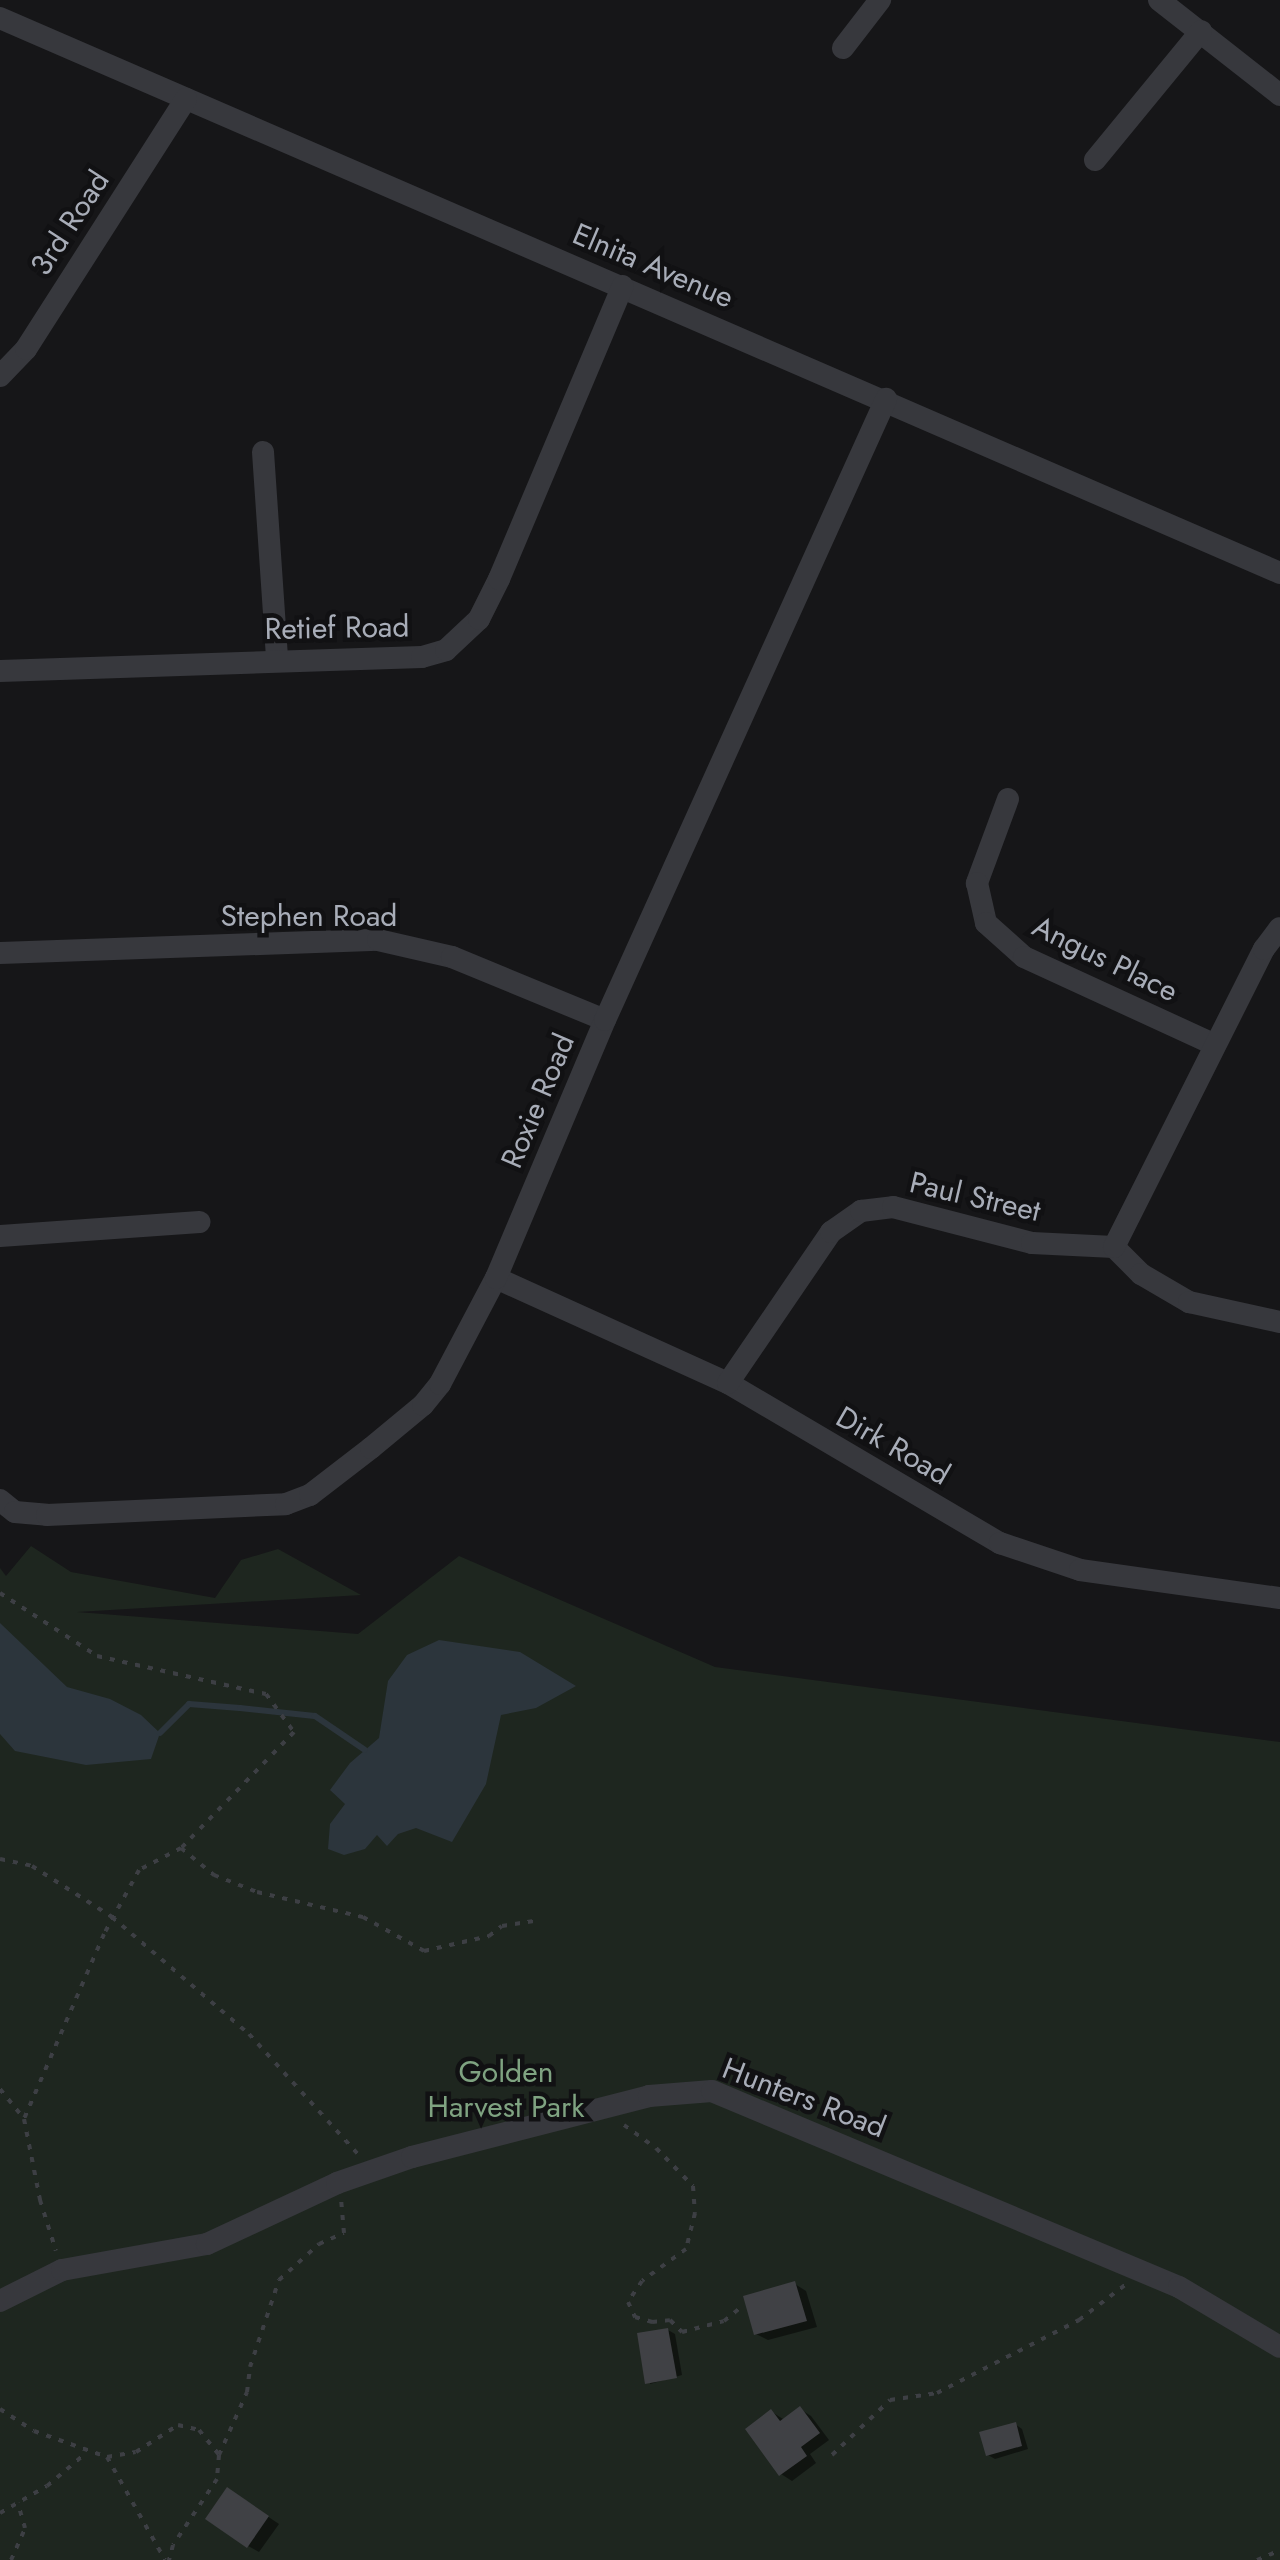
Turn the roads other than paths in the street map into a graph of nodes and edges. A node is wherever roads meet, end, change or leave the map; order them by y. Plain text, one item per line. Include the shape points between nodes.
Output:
1 (880, 0) edge
2 (1159, 0) edge
3 (0, 18) edge
4 (1200, 31) junction
5 (842, 48) dead end
6 (1280, 95) edge
7 (186, 98) junction
8 (1094, 160) dead end
9 (623, 286) junction
10 (0, 376) edge
11 (886, 398) junction
12 (263, 452) dead end
13 (1280, 573) edge
14 (277, 660) junction
15 (0, 671) edge
16 (1008, 799) dead end
17 (1280, 928) edge
18 (0, 953) edge
19 (605, 1020) junction
20 (1215, 1045) junction
21 (200, 1222) dead end
22 (0, 1236) edge
23 (1114, 1248) junction
24 (496, 1278) junction
25 (1280, 1322) edge
26 (728, 1384) junction
27 (2, 1502) edge
28 (1280, 1598) edge
29 (0, 2301) edge
30 (1280, 2347) edge

1 - 5 street
2 - 4 street
3 - 7 street, Elnita Avenue
4 - 6 street
4 - 8 street
7 - 9 street, Elnita Avenue
7 - 10 street, 3rd Road via 26,349
9 - 11 street, Elnita Avenue
9 - 14 street, Retief Road via 499,579 464,636 422,657
11 - 13 street, Elnita Avenue
11 - 19 street, Roxie Road
12 - 14 street
14 - 15 street, Retief Road
16 - 20 street, Angus Place via 978,884 986,923 1024,957
17 - 20 street
18 - 19 street, Stephen Road via 378,940 452,957
19 - 24 street, Roxie Road
20 - 23 street
21 - 22 street
23 - 25 street via 1141,1274 1189,1302
23 - 26 street, Paul Street via 1032,1243 893,1207 861,1211 831,1232
24 - 26 street, Dirk Road
24 - 27 street, Roxie Road via 423,1405 310,1494 286,1504 47,1515 14,1512
26 - 28 street, Dirk Road via 1000,1543 1036,1557 1080,1570
29 - 30 street, Hunters Road via 62,2270 206,2244 337,2184 441,2148 682,2090 712,2091 1179,2287

